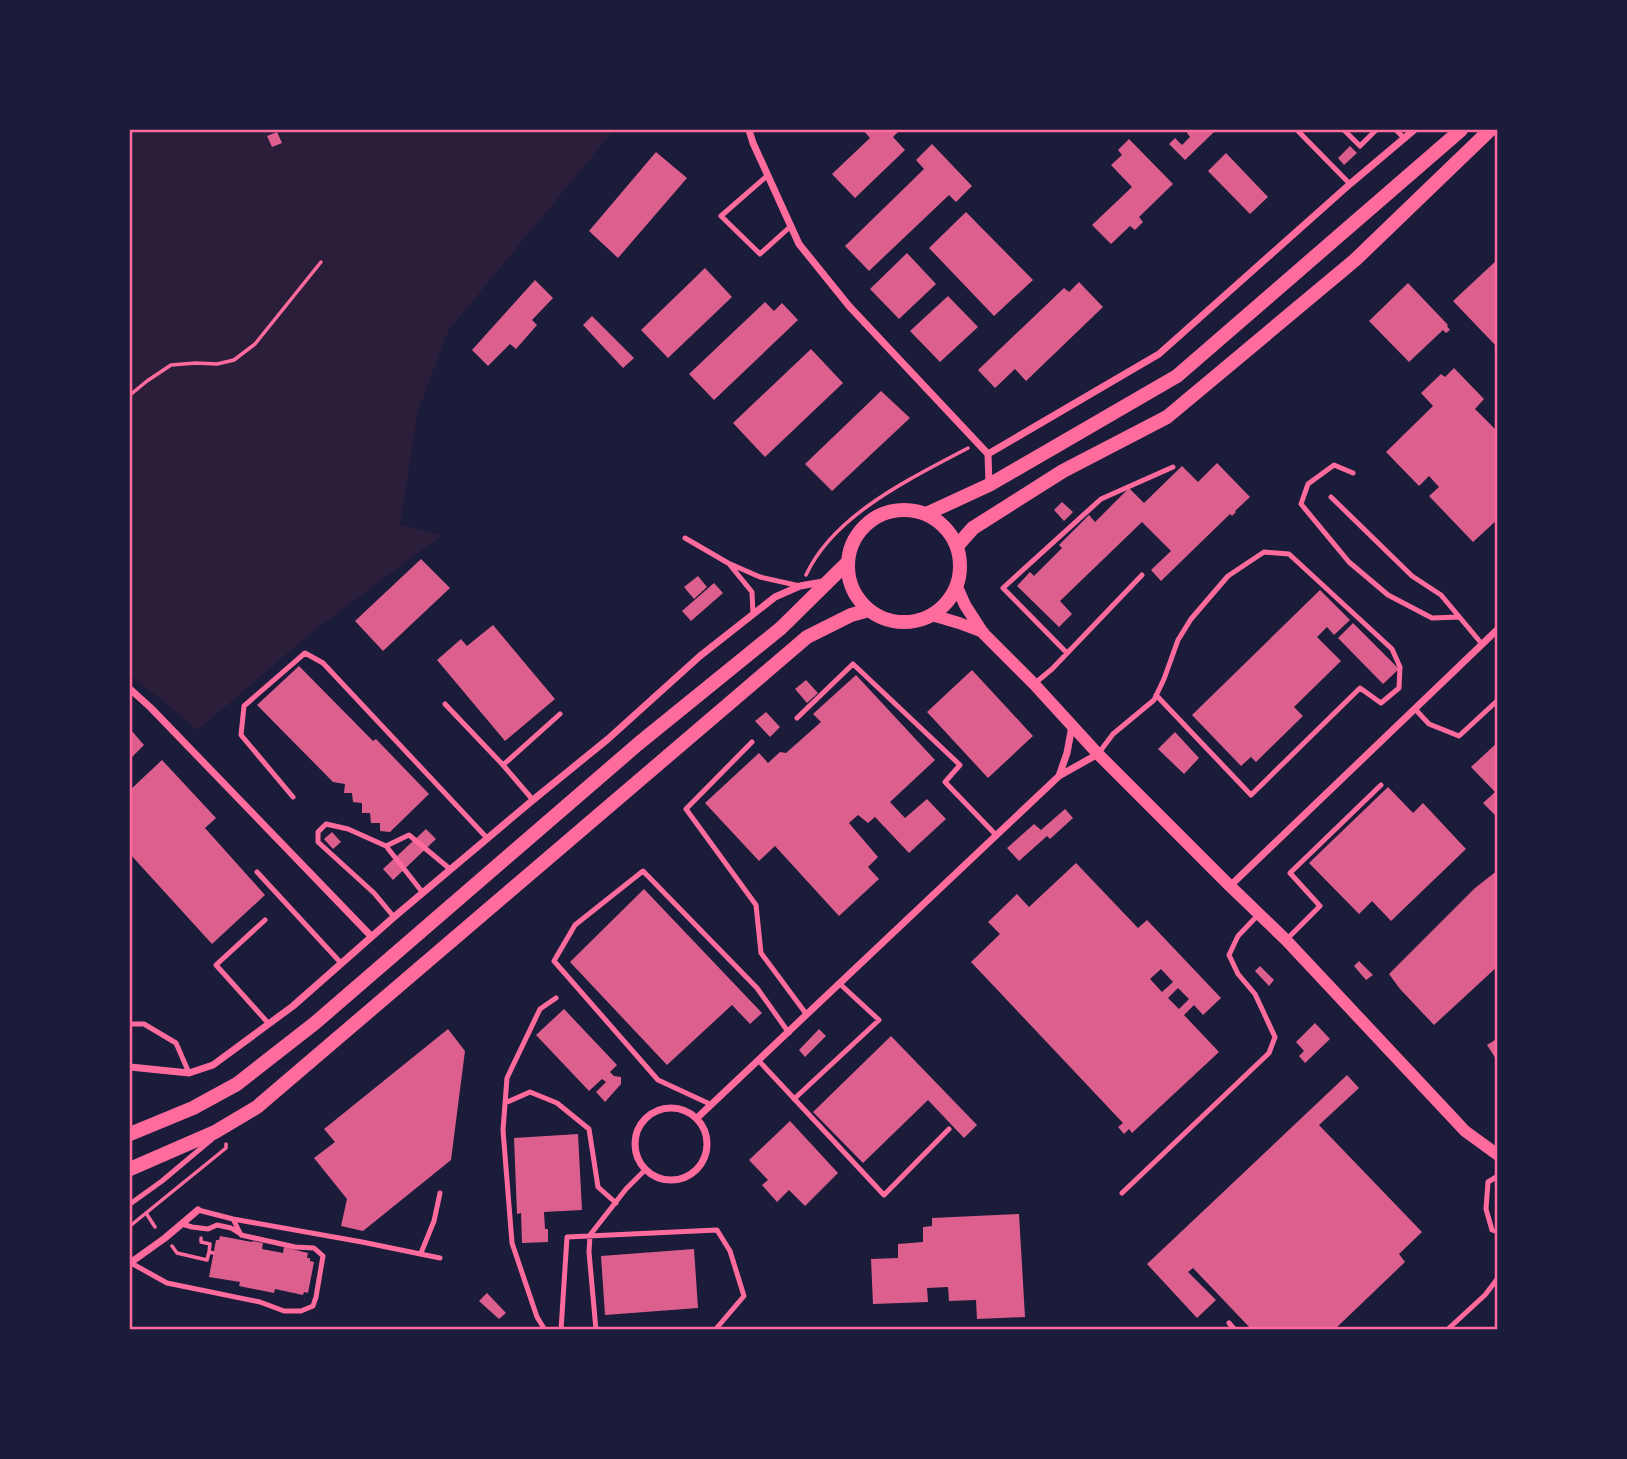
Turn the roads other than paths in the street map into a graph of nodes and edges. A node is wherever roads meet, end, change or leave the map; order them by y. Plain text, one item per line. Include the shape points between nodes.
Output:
1 (749, 130) edge
2 (1297, 130) edge
3 (1344, 130) edge
4 (1376, 130) edge
5 (1396, 130) edge
6 (1414, 130) edge
7 (1461, 130) edge
8 (1490, 130) edge
9 (1404, 138) junction
10 (768, 175) junction
11 (1350, 184) junction
12 (790, 226) junction
13 (988, 454) junction
14 (1172, 467) dead end
15 (1353, 473) dead end
16 (989, 485) junction
17 (1331, 497) dead end
18 (926, 514) junction
19 (685, 538) dead end
20 (957, 546) junction
21 (728, 563) junction
22 (847, 563) junction
23 (1142, 575) dead end
24 (827, 581) junction
25 (800, 586) junction
26 (957, 587) junction
27 (869, 611) junction
28 (753, 614) junction
29 (932, 615) junction
30 (1459, 617) junction
31 (1497, 629) edge
32 (983, 633) junction
33 (1482, 644) junction
34 (1067, 653) junction
35 (1034, 684) junction
36 (130, 689) edge
37 (1156, 695) junction
38 (1497, 701) edge
39 (445, 704) dead end
40 (1415, 709) junction
41 (560, 714) dead end
42 (797, 718) dead end
43 (1072, 726) junction
44 (752, 742) dead end
45 (1098, 754) junction
46 (503, 765) junction
47 (1059, 776) junction
48 (1381, 785) dead end
49 (293, 797) dead end
50 (533, 800) junction
51 (996, 835) junction
52 (487, 838) junction
53 (386, 846) junction
54 (450, 869) junction
55 (257, 872) dead end
56 (1230, 886) junction
57 (423, 892) junction
58 (1259, 914) junction
59 (394, 917) junction
60 (265, 920) dead end
61 (372, 936) junction
62 (1286, 940) junction
63 (341, 963) junction
64 (840, 984) junction
65 (556, 998) dead end
66 (807, 1015) junction
67 (130, 1024) edge
68 (269, 1024) junction
69 (789, 1033) junction
70 (759, 1061) junction
71 (130, 1067) edge
72 (189, 1073) junction
73 (794, 1099) junction
74 (505, 1103) junction
75 (712, 1105) junction
76 (697, 1118) junction
77 (231, 1122) junction
78 (949, 1129) dead end
79 (130, 1134) edge
80 (1482, 1143) junction
81 (1497, 1149) edge
82 (1497, 1155) edge
83 (130, 1169) edge
84 (645, 1170) junction
85 (1497, 1176) edge
86 (440, 1193) dead end
87 (1122, 1193) dead end
88 (616, 1203) junction
89 (130, 1204) edge
90 (198, 1210) joint
91 (233, 1219) junction
92 (182, 1224) junction
93 (1497, 1233) edge
94 (242, 1235) junction
95 (590, 1236) junction
96 (421, 1253) junction
97 (440, 1258) dead end
98 (130, 1263) edge
99 (1497, 1278) edge
100 (1228, 1323) dead end
101 (545, 1329) edge
102 (561, 1329) edge
103 (596, 1329) edge
104 (715, 1329) edge
105 (1235, 1329) edge
106 (1447, 1329) edge

1 - 10 street
2 - 11 lane
3 - 4 lane via 1360,146
5 - 9 lane
6 - 9 street
7 - 16 main road via 1177,376
8 - 20 main road via 1356,260 1167,417 1063,471 973,528
9 - 11 street
10 - 12 street
10 - 12 lane via 721,216 760,254
11 - 13 street via 1159,354
12 - 13 street via 849,306
13 - 16 street
14 - 34 lane via 1101,499 1003,588
15 - 30 lane via 1334,465 1308,484 1301,504 1349,562 1388,595 1432,618
16 - 18 main road
17 - 30 lane via 1412,576 1441,595
18 - 20 main road via 950,532
18 - 22 main road via 909,509 874,518 855,537
19 - 21 lane
20 - 26 main road
21 - 25 lane via 760,577
21 - 28 lane via 752,592
22 - 24 main road
22 - 27 main road via 856,597
23 - 34 lane
24 - 25 street
24 - 79 main road via 781,628 638,744 306,1031 237,1084
25 - 28 street
26 - 29 main road
26 - 32 street
27 - 29 main road via 899,622
27 - 77 main road via 807,637 257,1107
28 - 50 street
29 - 32 street
30 - 33 lane
31 - 33 street
32 - 35 street
33 - 40 street
34 - 35 lane
35 - 43 street
36 - 61 street
37 - 37 lane via 1191,619 1228,576 1264,552 1289,554 1392,649 1400,667 1399,688 1381,703 1360,688 1251,795
37 - 45 lane
38 - 40 lane via 1459,736 1429,724
39 - 46 lane
40 - 56 street
41 - 46 lane
42 - 51 lane via 853,664 960,765 945,782
43 - 45 street
43 - 47 street
44 - 66 lane via 686,809 755,905 761,953
45 - 47 street
45 - 56 street
46 - 50 lane
47 - 51 street
48 - 62 lane via 1290,873 1320,906
49 - 52 lane via 241,735 244,706 305,653 323,663
50 - 52 street
51 - 64 street
52 - 54 street
53 - 54 lane via 410,835
53 - 57 lane
53 - 59 lane via 326,824 318,832 318,842
54 - 57 street
55 - 63 lane
56 - 58 street
57 - 59 street
58 - 62 street
58 - 87 lane via 1238,936 1229,955 1255,994 1275,1037 1269,1053
59 - 61 street
60 - 68 lane via 216,965
61 - 63 street
62 - 80 street via 1465,1131
63 - 68 street
64 - 66 street
64 - 73 lane via 879,1020
65 - 74 lane via 540,1009 507,1078
66 - 69 street
67 - 72 lane via 144,1024 176,1043
68 - 72 street via 213,1065
69 - 70 street
69 - 75 lane via 757,988 643,871 575,925 554,961 658,1080
70 - 73 lane
70 - 75 street
71 - 72 street
73 - 78 lane via 884,1195
74 - 88 lane via 530,1092 557,1103 589,1129 598,1187
74 - 101 lane via 512,1243
75 - 76 street
76 - 84 street via 671,1108 646,1119 635,1144
76 - 84 street via 708,1141 701,1165 692,1174 668,1181
77 - 83 main road
77 - 89 lane
80 - 81 street
80 - 82 street
84 - 88 lane
85 - 93 lane via 1488,1182 1486,1209
86 - 96 lane
88 - 95 lane
90 - 91 lane
90 - 92 street
91 - 94 lane
91 - 96 lane
92 - 94 lane via 208,1229 217,1225
92 - 98 street
94 - 98 lane via 314,1248 323,1256 313,1306 284,1311 167,1283
95 - 102 lane via 567,1237
95 - 103 lane
95 - 104 lane via 717,1230 730,1251 744,1296
96 - 97 lane
99 - 106 lane
100 - 105 lane

